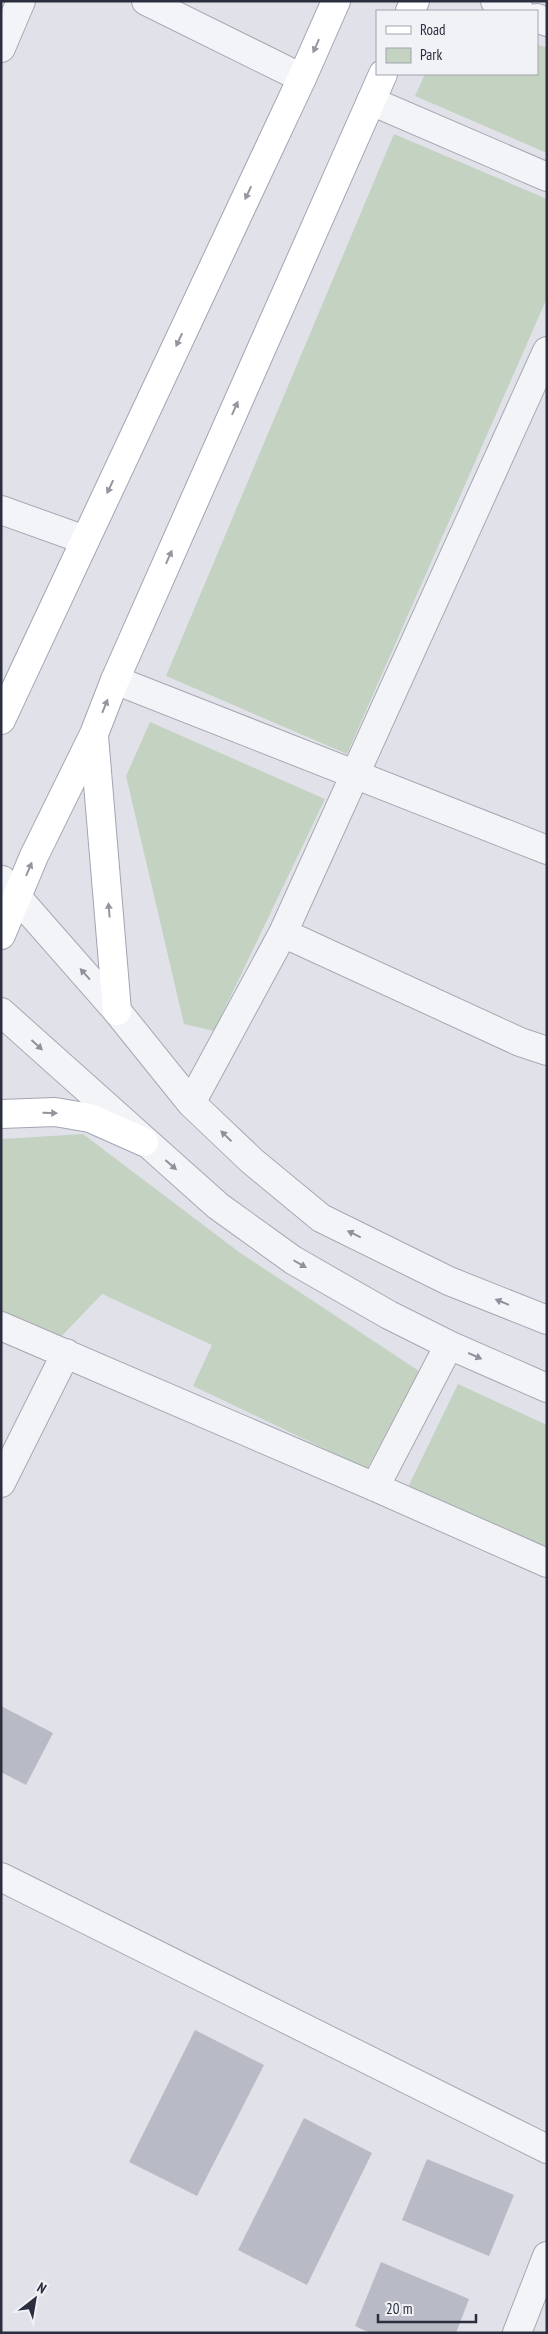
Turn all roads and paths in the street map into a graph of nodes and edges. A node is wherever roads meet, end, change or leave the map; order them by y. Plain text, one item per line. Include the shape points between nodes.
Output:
1 (21, 1) edge
2 (146, 1) edge
3 (336, 1) edge
4 (496, 1) edge
5 (518, 10) edge
6 (1, 48) edge
7 (383, 75) edge
8 (302, 78) junction
9 (371, 101) junction
10 (547, 176) edge
11 (547, 351) edge
12 (1, 510) edge
13 (85, 540) junction
14 (116, 680) junction
15 (1, 720) edge
16 (94, 734) junction
17 (356, 774) junction
18 (547, 850) edge
19 (6, 901) edge
20 (283, 933) junction
21 (117, 1011) junction
22 (1, 1012) edge
23 (547, 1051) edge
24 (191, 1102) junction
25 (1, 1114) edge
26 (144, 1142) junction
27 (547, 1320) edge
28 (1, 1326) edge
29 (449, 1345) junction
30 (66, 1353) junction
31 (547, 1388) edge
32 (1, 1483) edge
33 (375, 1486) junction
34 (547, 1563) edge
35 (1, 1877) edge
36 (547, 2149) edge
37 (547, 2256) edge
38 (517, 2333) edge

1 - 6 street
2 - 8 street
3 -> 8 main road
4 - 5 street
7 - 9 main road
8 -> 13 main road
9 - 10 street
14 -> 9 main road
11 - 17 street
12 - 13 street
13 - 15 main road
16 -> 14 main road
14 - 17 street
19 -> 16 main road via 34,856
21 -> 16 main road
17 - 18 street
17 - 20 street
21 -> 19 street
20 - 23 street via 520,1042
20 - 24 street
21 - 24 street
22 -> 26 street
27 -> 24 street via 449,1281 321,1218 252,1161
25 -> 26 main road via 55,1112 90,1118
26 -> 29 street via 218,1206 293,1260
28 - 30 street
29 -> 31 street
29 - 33 street
30 - 32 street
30 - 33 street
33 - 34 street
35 - 36 street
37 - 38 street

